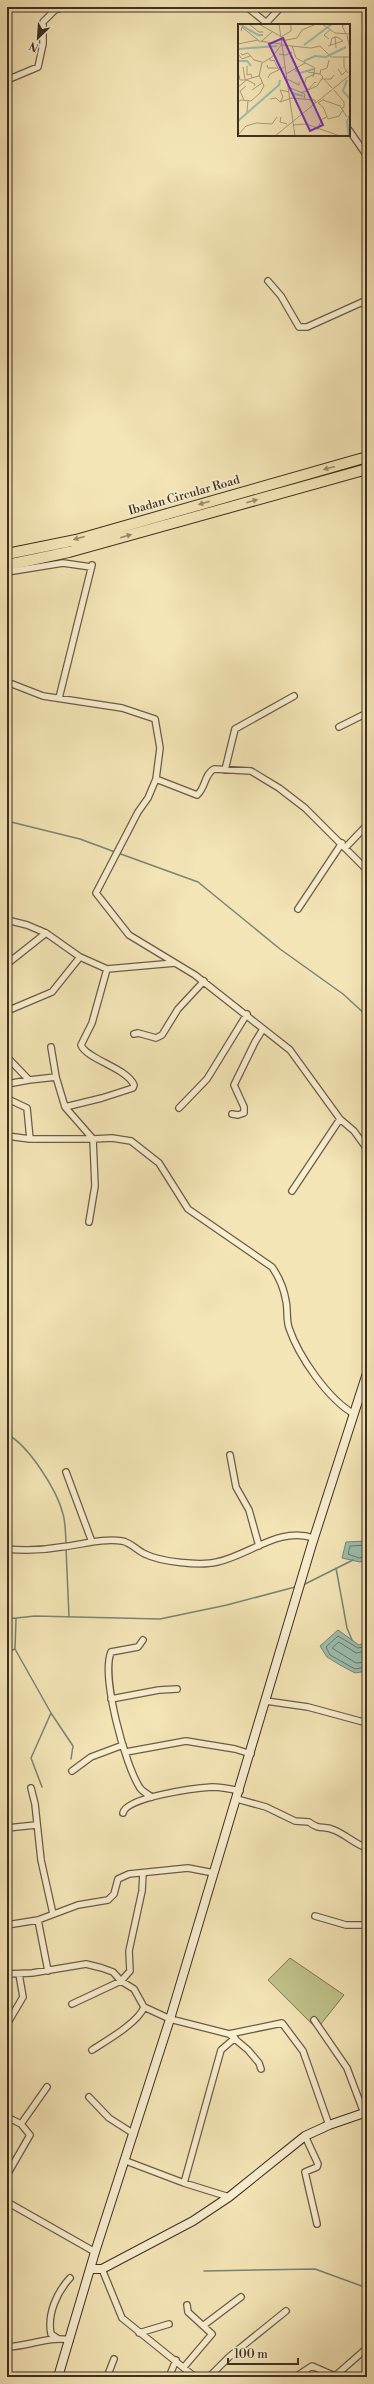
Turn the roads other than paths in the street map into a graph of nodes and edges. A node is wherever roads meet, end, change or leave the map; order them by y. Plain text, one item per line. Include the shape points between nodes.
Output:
1 (65, 7) edge
2 (247, 7) edge
3 (281, 7) edge
4 (268, 23) edge
5 (7, 80) edge
6 (350, 131) edge
7 (367, 156) edge
8 (268, 281) dead end
9 (367, 300) edge
10 (367, 457) edge
11 (367, 469) edge
12 (7, 554) edge
13 (7, 566) edge
14 (7, 572) edge
15 (7, 682) edge
16 (294, 696) dead end
17 (59, 698) junction
18 (367, 713) edge
19 (339, 727) dead end
20 (225, 770) junction
21 (156, 779) junction
22 (367, 825) edge
23 (344, 845) junction
24 (367, 870) edge
25 (298, 909) dead end
26 (7, 920) edge
27 (46, 933) junction
28 (80, 957) junction
29 (175, 962) junction
30 (7, 964) edge
31 (107, 969) junction
32 (204, 981) junction
33 (7, 1011) edge
34 (247, 1014) junction
35 (264, 1029) junction
36 (134, 1034) dead end
37 (51, 1047) dead end
38 (7, 1057) edge
39 (56, 1078) junction
40 (29, 1080) junction
41 (7, 1084) edge
42 (10, 1100) dead end
43 (65, 1107) junction
44 (179, 1108) dead end
45 (232, 1114) dead end
46 (340, 1119) junction
47 (7, 1136) edge
48 (30, 1139) junction
49 (93, 1139) junction
50 (367, 1149) edge
51 (292, 1191) dead end
52 (89, 1222) dead end
53 (367, 1373) edge
54 (354, 1414) junction
55 (230, 1455) dead end
56 (66, 1472) dead end
57 (314, 1538) junction
58 (92, 1542) junction
59 (259, 1546) junction
60 (7, 1549) edge
61 (143, 1640) dead end
62 (177, 1689) dead end
63 (111, 1699) junction
64 (266, 1701) junction
65 (367, 1723) edge
66 (123, 1745) junction
67 (126, 1752) junction
68 (251, 1754) junction
69 (72, 1771) dead end
70 (31, 1788) dead end
71 (238, 1795) junction
72 (152, 1797) junction
73 (123, 1814) dead end
74 (36, 1825) junction
75 (7, 1828) edge
76 (367, 1848) edge
77 (143, 1873) junction
78 (214, 1873) junction
79 (53, 1914) junction
80 (315, 1916) dead end
81 (38, 1920) junction
82 (7, 1924) edge
83 (367, 1925) edge
84 (48, 1971) junction
85 (7, 1974) edge
86 (19, 1974) junction
87 (121, 1981) junction
88 (72, 2004) dead end
89 (144, 2007) junction
90 (170, 2019) junction
91 (314, 2020) dead end
92 (7, 2024) edge
93 (229, 2034) junction
94 (235, 2038) junction
95 (92, 2050) dead end
96 (262, 2069) dead end
97 (47, 2087) dead end
98 (89, 2097) dead end
99 (365, 2112) edge
100 (7, 2117) edge
101 (22, 2124) junction
102 (329, 2125) junction
103 (134, 2134) junction
104 (305, 2136) junction
105 (126, 2161) junction
106 (7, 2175) edge
107 (184, 2183) junction
108 (229, 2197) junction
109 (7, 2202) edge
110 (317, 2224) dead end
111 (95, 2252) junction
112 (90, 2269) junction
113 (102, 2269) junction
114 (70, 2278) dead end
115 (241, 2297) dead end
116 (187, 2305) dead end
117 (286, 2311) dead end
118 (169, 2324) dead end
119 (204, 2325) junction
120 (139, 2333) junction
121 (57, 2338) junction
122 (70, 2340) junction
123 (7, 2347) edge
124 (367, 2348) edge
125 (114, 2359) dead end
126 (176, 2360) junction
127 (184, 2367) junction
128 (58, 2377) edge
129 (107, 2377) edge
130 (169, 2377) edge
131 (196, 2377) edge
132 (209, 2377) edge
133 (295, 2377) edge

1 - 5 street via 55,10 43,22 43,44 38,67
2 - 4 street
3 - 4 street
6 - 7 street
8 - 9 street via 281,296 299,327 307,327
10 -> 12 highway, Ibadan Circular Road via 76,540
13 -> 11 highway, Ibadan Circular Road via 69,552
14 - 17 street via 63,563 91,566
15 - 17 street via 42,696
16 - 20 street via 235,728
17 - 21 street via 122,708 155,719 160,748
18 - 19 street
20 - 21 street via 210,771 201,792 197,795
20 - 23 street via 252,771 305,808
21 - 29 street via 96,893 129,935
22 - 23 street
23 - 24 street
23 - 25 street
26 - 27 street
27 - 28 street
27 - 30 street
28 - 31 street
28 - 33 street via 52,992
29 - 31 street
29 - 32 street
31 - 43 street via 92,1023 81,1045 83,1050 104,1061 134,1085 132,1088 102,1098
32 - 34 street
32 - 36 street via 182,1004 162,1035 156,1038
34 - 35 street
34 - 44 street via 207,1079
35 - 45 street via 234,1085 244,1112
35 - 46 street via 290,1050
37 - 39 street
38 - 40 street
39 - 40 street
39 - 43 street
40 - 41 street
42 - 48 street via 26,1108
43 - 49 street
46 - 50 street via 354,1131
46 - 51 street
47 - 48 street
48 - 49 street
49 - 52 street via 94,1186
49 - 54 street via 131,1141 158,1163 188,1208 272,1267 280,1280 286,1300 289,1328 300,1354 336,1400
53 - 54 main road
54 - 57 main road
55 - 59 street via 236,1487 249,1510
56 - 58 street
57 - 59 street via 303,1534 284,1536
57 - 64 main road
58 - 59 street via 122,1541 156,1558 204,1563 217,1562
58 - 60 street via 54,1548
61 - 63 street via 138,1647 111,1652
62 - 63 street
63 - 66 street
64 - 65 street via 308,1707
64 - 68 main road
66 - 67 street
66 - 69 street via 97,1753
67 - 68 street via 186,1741
67 - 72 street via 140,1787
68 - 71 main road
70 - 74 street
71 - 72 street via 211,1787
71 - 76 street via 295,1821 309,1822 312,1826 324,1830 332,1829
71 - 78 main road
72 - 73 street via 131,1803 124,1809
74 - 75 street
74 - 79 street
77 - 78 street via 188,1868
77 - 79 street via 122,1876 116,1884 112,1898 108,1900 78,1905
77 - 87 street via 142,1891 129,1951 131,1967
78 - 90 main road
79 - 81 street
80 - 83 street via 346,1925
81 - 82 street
81 - 84 street
84 - 86 street
84 - 87 street via 86,1964 113,1972
85 - 86 street
86 - 92 street via 23,1997
87 - 88 street
87 - 89 street via 134,1989
89 - 90 street
89 - 95 street via 125,2027
90 - 93 street
90 - 103 main road
91 - 99 street via 347,2068
93 - 94 street
93 - 102 street via 282,2023 303,2051
94 - 96 street via 260,2063
94 - 107 street via 221,2050
97 - 101 street
98 - 103 street via 113,2122
99 - 102 main road
100 - 101 street
101 - 106 street via 30,2135
102 - 104 main road
103 - 105 main road
104 - 108 main road
104 - 110 street via 318,2164 305,2172
105 - 107 street
105 - 111 main road
107 - 108 street
108 - 113 main road via 193,2221
109 - 111 street
111 - 112 main road
112 - 113 main road
112 - 122 main road
113 - 120 street via 122,2318
114 - 121 street via 59,2289 54,2306 50,2329 51,2334
115 - 119 street
116 - 119 street via 188,2312
117 - 132 street via 229,2357
118 - 120 street
119 - 127 street via 212,2334 211,2337
120 - 126 street
121 - 122 street
121 - 123 street
122 - 128 main road
124 - 133 street via 335,2376 312,2366
125 - 129 street
126 - 127 street
126 - 130 street
127 - 131 street

